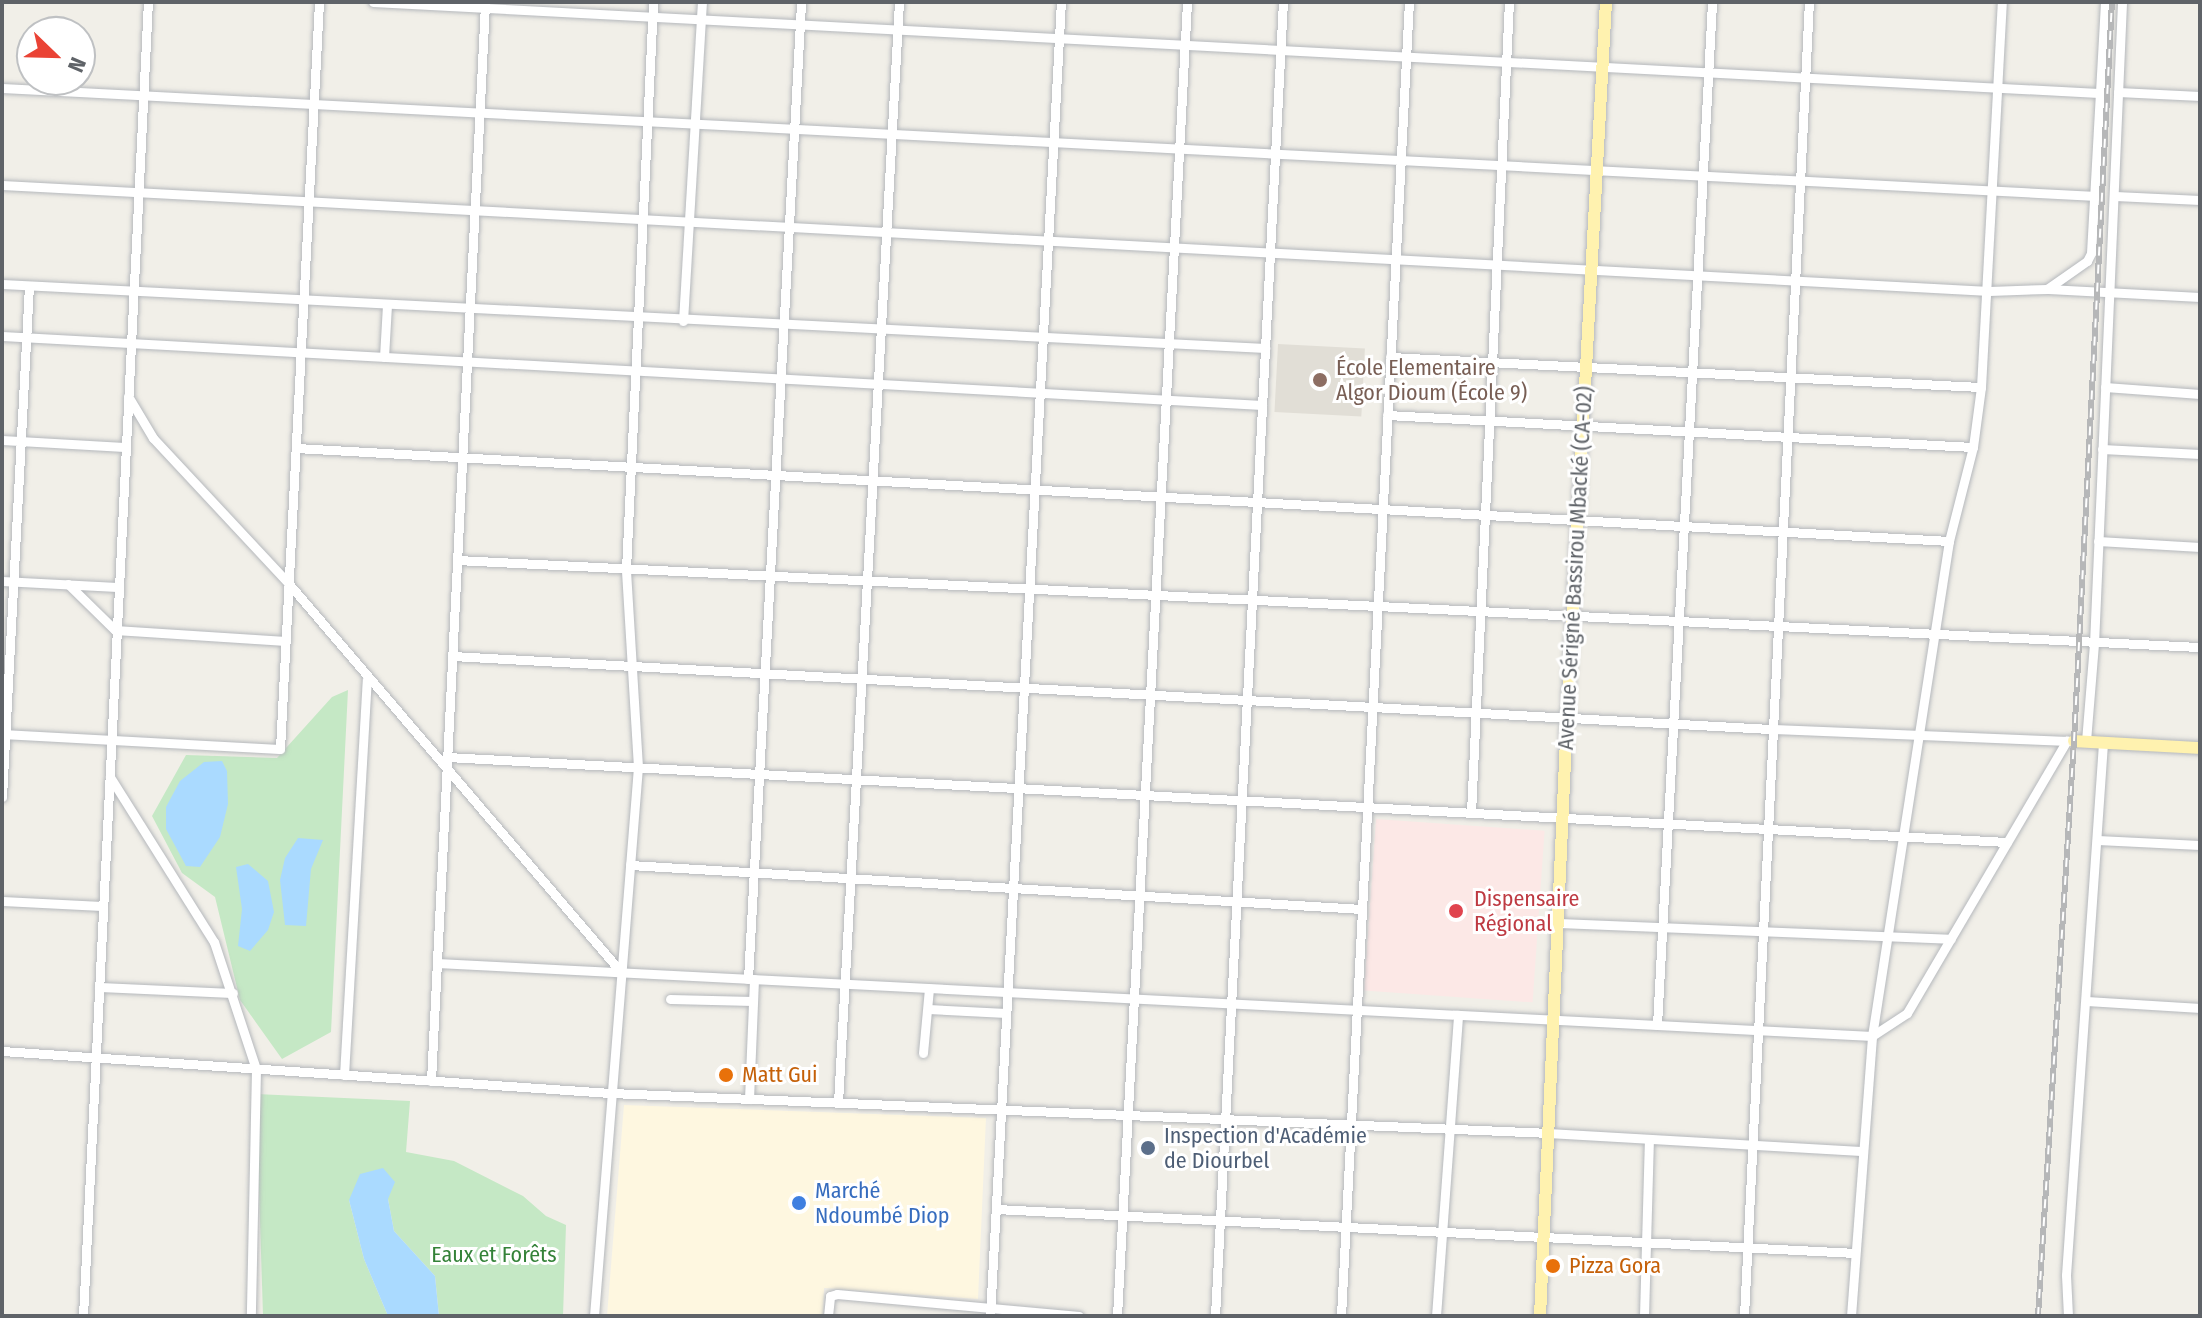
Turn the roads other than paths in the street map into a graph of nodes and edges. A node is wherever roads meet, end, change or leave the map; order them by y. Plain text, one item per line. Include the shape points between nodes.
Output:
1 (148, 2) edge
2 (319, 2) edge
3 (373, 2) edge
4 (653, 2) edge
5 (702, 2) edge
6 (801, 2) edge
7 (899, 2) edge
8 (1061, 2) edge
9 (1187, 2) edge
10 (1283, 2) edge
11 (1409, 2) edge
12 (1509, 2) edge
13 (1606, 2) edge
14 (1712, 2) edge
15 (1809, 2) edge
16 (2002, 2) edge
17 (2105, 2) edge
18 (2122, 2) edge
19 (485, 5) edge
20 (652, 17) junction
21 (701, 20) junction
22 (800, 25) junction
23 (897, 31) junction
24 (1059, 39) junction
25 (1184, 46) junction
26 (1280, 51) junction
27 (1406, 58) junction
28 (1506, 63) junction
29 (1602, 68) junction
30 (1708, 74) junction
31 (1805, 79) junction
32 (2, 88) edge
33 (1998, 89) junction
34 (2118, 92) junction
35 (2099, 93) junction
36 (143, 96) junction
37 (2200, 96) edge
38 (314, 105) junction
39 (479, 114) junction
40 (647, 123) junction
41 (695, 125) junction
42 (794, 130) junction
43 (891, 136) junction
44 (1053, 144) junction
45 (1179, 151) junction
46 (1275, 156) junction
47 (1400, 163) junction
48 (1501, 168) junction
49 (1597, 173) junction
50 (1702, 178) junction
51 (1800, 182) junction
52 (2, 185) edge
53 (1993, 191) junction
54 (138, 192) junction
55 (2096, 196) junction
56 (2115, 196) junction
57 (2200, 200) edge
58 (309, 201) junction
59 (475, 210) junction
60 (643, 219) junction
61 (689, 222) junction
62 (789, 227) junction
63 (886, 232) junction
64 (1048, 241) junction
65 (1173, 247) junction
66 (1270, 252) junction
67 (1396, 259) junction
68 (1496, 265) junction
69 (1591, 270) junction
70 (1697, 275) junction
71 (1795, 281) junction
72 (2, 284) edge
73 (29, 286) junction
74 (2047, 289) junction
75 (132, 291) junction
76 (1989, 291) junction
77 (2110, 292) junction
78 (2200, 297) edge
79 (303, 300) junction
80 (387, 305) junction
81 (470, 309) junction
82 (638, 318) junction
83 (683, 321) junction
84 (783, 326) junction
85 (880, 331) junction
86 (2, 336) edge
87 (1043, 336) junction
88 (27, 338) junction
89 (1169, 343) junction
90 (129, 344) junction
91 (1265, 348) junction
92 (301, 353) junction
93 (384, 357) junction
94 (1390, 357) junction
95 (467, 362) junction
96 (1492, 362) junction
97 (1586, 367) junction
98 (636, 371) junction
99 (1692, 372) junction
100 (1791, 377) junction
101 (780, 379) junction
102 (878, 384) junction
103 (1981, 387) junction
104 (2105, 387) junction
105 (126, 393) junction
106 (1040, 393) junction
107 (2200, 394) edge
108 (1165, 399) junction
109 (1262, 405) junction
110 (1387, 415) junction
111 (1489, 421) junction
112 (1583, 426) junction
113 (1689, 431) junction
114 (1787, 437) junction
115 (2, 440) edge
116 (20, 441) junction
117 (124, 447) junction
118 (1973, 447) junction
119 (296, 448) junction
120 (2102, 449) junction
121 (2200, 454) edge
122 (462, 457) junction
123 (631, 467) junction
124 (775, 475) junction
125 (872, 480) junction
126 (1034, 490) junction
127 (1160, 496) junction
128 (1257, 502) junction
129 (1382, 509) junction
130 (1485, 515) junction
131 (1578, 520) junction
132 (1683, 526) junction
133 (1782, 532) junction
134 (1949, 541) junction
135 (2098, 541) junction
136 (2200, 547) edge
137 (457, 560) junction
138 (626, 569) junction
139 (770, 576) junction
140 (7, 581) edge
141 (867, 581) junction
142 (68, 584) junction
143 (289, 584) junction
144 (117, 587) junction
145 (1029, 590) junction
146 (1155, 596) junction
147 (1252, 601) junction
148 (1377, 608) junction
149 (1480, 613) junction
150 (1572, 618) junction
151 (1678, 623) junction
152 (1777, 628) junction
153 (115, 630) junction
154 (1934, 636) junction
155 (286, 641) junction
156 (2094, 644) junction
157 (2200, 647) edge
158 (452, 656) junction
159 (629, 667) junction
160 (764, 673) junction
161 (861, 678) junction
162 (367, 680) junction
163 (1024, 687) junction
164 (1150, 694) junction
165 (1247, 700) junction
166 (1372, 706) junction
167 (1475, 712) junction
168 (1567, 717) junction
169 (1673, 723) junction
170 (1772, 729) junction
171 (4, 734) edge
172 (1919, 735) junction
173 (110, 740) junction
174 (2076, 741) junction
175 (2103, 743) junction
176 (2200, 748) edge
177 (447, 757) junction
178 (638, 767) junction
179 (447, 771) junction
180 (759, 774) junction
181 (110, 777) junction
182 (856, 779) junction
183 (1018, 788) junction
184 (1145, 795) junction
185 (2, 797) edge
186 (1242, 800) junction
187 (1367, 807) junction
188 (1471, 813) junction
189 (1562, 818) junction
190 (1667, 823) junction
191 (1767, 829) junction
192 (1903, 836) junction
193 (2097, 840) junction
194 (2007, 842) junction
195 (2200, 845) edge
196 (630, 865) junction
197 (753, 875) junction
198 (850, 881) junction
199 (1013, 888) junction
200 (1139, 895) junction
201 (2, 901) edge
202 (1236, 903) junction
203 (102, 906) junction
204 (1362, 909) junction
205 (1557, 923) junction
206 (1662, 927) junction
207 (1762, 931) junction
208 (1888, 936) junction
209 (1951, 939) junction
210 (437, 963) junction
211 (621, 972) junction
212 (751, 979) junction
213 (845, 984) junction
214 (99, 987) junction
215 (929, 988) junction
216 (1007, 992) junction
217 (233, 993) junction
218 (670, 999) dead end
219 (1134, 999) junction
220 (753, 1001) junction
221 (2087, 1001) junction
222 (1231, 1004) junction
223 (2200, 1008) edge
224 (928, 1009) junction
225 (1357, 1010) junction
226 (1006, 1013) junction
227 (1458, 1015) junction
228 (1553, 1020) junction
229 (1657, 1025) junction
230 (1758, 1031) junction
231 (1872, 1036) junction
232 (2, 1051) edge
233 (923, 1053) dead end
234 (95, 1058) junction
235 (256, 1069) junction
236 (344, 1075) junction
237 (431, 1081) junction
238 (611, 1093) junction
239 (749, 1099) junction
240 (838, 1103) junction
241 (1001, 1110) junction
242 (1127, 1115) junction
243 (1225, 1120) junction
244 (1351, 1125) junction
245 (1449, 1129) junction
246 (1548, 1133) junction
247 (1649, 1140) junction
248 (1752, 1146) junction
249 (1860, 1151) junction
250 (996, 1209) junction
251 (1122, 1215) junction
252 (1220, 1220) junction
253 (1345, 1227) junction
254 (1442, 1232) junction
255 (1543, 1237) junction
256 (1646, 1242) junction
257 (1747, 1248) junction
258 (1855, 1253) junction
259 (990, 1311) edge
260 (83, 1316) edge
261 (251, 1316) edge
262 (594, 1316) edge
263 (828, 1316) edge
264 (1079, 1316) edge
265 (1117, 1316) edge
266 (1215, 1316) edge
267 (1341, 1316) edge
268 (1436, 1316) edge
269 (1540, 1316) edge
270 (1644, 1316) edge
271 (1744, 1316) edge
272 (1851, 1316) edge
273 (2068, 1316) edge

1 - 36 street
2 - 38 street
3 - 19 street
4 - 20 street
5 - 21 street
6 - 22 street
7 - 23 street
8 - 24 street
9 - 25 street
10 - 26 street
11 - 27 street
12 - 28 street
13 - 29 main road, Avenue Sérigné Bassirou Mbacké (CA-02)
14 - 30 street
15 - 31 street
16 - 33 street
17 - 35 street
18 - 34 street
19 - 20 street
19 - 39 street
20 - 21 street
20 - 40 street
21 - 22 street
21 - 41 street
22 - 23 street
22 - 42 street
23 - 24 street
23 - 43 street
24 - 25 street
24 - 44 street
25 - 26 street
25 - 45 street
26 - 27 street
26 - 46 street
27 - 28 street
27 - 47 street
28 - 29 street
28 - 48 street
29 - 30 street
29 - 49 main road, Avenue Sérigné Bassirou Mbacké (CA-02)
30 - 31 street
30 - 50 street
31 - 33 street
31 - 51 street
32 - 36 street
33 - 35 street
33 - 53 street
34 - 37 street
34 - 56 street
35 - 55 street
36 - 38 street
36 - 54 street
38 - 39 street
38 - 58 street
39 - 40 street
39 - 59 street
40 - 41 street
40 - 60 street
41 - 42 street
41 - 61 street
42 - 43 street
42 - 62 street
43 - 44 street
43 - 63 street
44 - 45 street
44 - 64 street
45 - 46 street
45 - 65 street
46 - 47 street
46 - 66 street
47 - 48 street
47 - 67 street
48 - 49 street
48 - 68 street
49 - 50 street
49 - 69 main road, Avenue Sérigné Bassirou Mbacké (CA-02)
50 - 51 street
50 - 70 street
51 - 53 street
51 - 71 street
52 - 54 street
53 - 55 street
53 - 76 street
54 - 58 street
54 - 75 street
55 - 74 street via 2087,261
56 - 57 street
56 - 77 street
58 - 59 street
58 - 79 street
59 - 60 street
59 - 81 street
60 - 61 street
60 - 82 street
61 - 62 street
61 - 83 street
62 - 63 street
62 - 84 street
63 - 64 street
63 - 85 street
64 - 65 street
64 - 87 street
65 - 66 street
65 - 89 street
66 - 67 street
66 - 91 street
67 - 68 street
67 - 94 street
68 - 69 street
68 - 96 street
69 - 70 street
69 - 97 main road, Avenue Sérigné Bassirou Mbacké (CA-02)
70 - 71 street
70 - 99 street
71 - 76 street
71 - 100 street
72 - 73 street
73 - 75 street
73 - 88 street
74 - 76 street
74 - 77 street
75 - 79 street
75 - 90 street
76 - 103 street
77 - 78 street
77 - 104 street
79 - 80 street
79 - 92 street
80 - 81 street
80 - 93 street
81 - 82 street
81 - 95 street
82 - 83 street
82 - 98 street
83 - 84 street
84 - 85 street
84 - 101 street
85 - 87 street
85 - 102 street
86 - 88 street
87 - 89 street
87 - 106 street
88 - 90 street
88 - 116 street
89 - 91 street
89 - 108 street
90 - 92 street
90 - 105 street
91 - 109 street
92 - 93 street
92 - 119 street
93 - 95 street
94 - 96 street
94 - 110 street
95 - 98 street
95 - 122 street
96 - 97 street
96 - 111 street
97 - 99 street
97 - 112 main road, Avenue Sérigné Bassirou Mbacké (CA-02)
98 - 101 street
98 - 123 street
99 - 100 street
99 - 113 street
100 - 103 street
100 - 114 street
101 - 102 street
101 - 124 street
102 - 106 street
102 - 125 street
103 - 118 street
104 - 107 street
104 - 120 street
105 - 117 street
105 - 143 street via 153,438
106 - 108 street
106 - 126 street
108 - 109 street
108 - 127 street
109 - 128 street
110 - 111 street
110 - 129 street
111 - 112 street
111 - 130 street
112 - 113 street
112 - 131 main road, Avenue Sérigné Bassirou Mbacké (CA-02)
113 - 114 street
113 - 132 street
114 - 118 street
114 - 133 street
115 - 116 street
116 - 117 street
116 - 140 street
117 - 144 street
118 - 134 street
119 - 122 street
119 - 143 street
120 - 121 street
120 - 135 street
122 - 123 street
122 - 137 street
123 - 124 street
123 - 138 street
124 - 125 street
124 - 139 street
125 - 126 street
125 - 141 street
126 - 127 street
126 - 145 street
127 - 128 street
127 - 146 street
128 - 129 street
128 - 147 street
129 - 130 street
129 - 148 street
130 - 131 street
130 - 149 street
131 - 132 street
131 - 150 main road, Avenue Sérigné Bassirou Mbacké (CA-02)
132 - 133 street
132 - 151 street
133 - 134 street
133 - 152 street
134 - 154 street
135 - 136 street
135 - 156 street
137 - 138 street
137 - 158 street
138 - 139 street
138 - 159 street
139 - 141 street
139 - 160 street
140 - 142 street
140 - 171 street
141 - 145 street
141 - 161 street
142 - 144 street
142 - 153 street
143 - 155 street
143 - 162 street
144 - 153 street
145 - 146 street
145 - 163 street
146 - 147 street
146 - 164 street
147 - 148 street
147 - 165 street
148 - 149 street
148 - 166 street
149 - 150 street
149 - 167 street
150 - 151 street
150 - 168 main road, Avenue Sérigné Bassirou Mbacké (CA-02)
151 - 152 street
151 - 169 street
152 - 154 street
152 - 170 street
153 - 155 street
153 - 173 street
154 - 156 street
154 - 172 street
155 - 173 street via 280,749
156 - 157 street
156 - 174 street
158 - 159 street
158 - 177 street
159 - 160 street
159 - 178 street
160 - 161 street
160 - 180 street
161 - 163 street
161 - 182 street
162 - 179 street
162 - 236 street
163 - 164 street
163 - 183 street
164 - 165 street
164 - 184 street
165 - 166 street
165 - 186 street
166 - 167 street
166 - 187 street
167 - 168 street
167 - 188 street
168 - 169 street
168 - 189 main road, Avenue Sérigné Bassirou Mbacké (CA-02)
169 - 170 street
169 - 190 street
170 - 172 street
170 - 191 street
171 - 173 street
171 - 185 street
172 - 174 street
172 - 192 street
173 - 181 street
174 - 175 main road
174 - 194 street
175 - 176 main road
175 - 193 street
177 - 178 street
177 - 179 street
178 - 180 street
178 - 196 street
179 - 210 street
179 - 211 street
180 - 182 street
180 - 197 street
181 - 203 street
181 - 217 street via 194,904
182 - 183 street
182 - 198 street
183 - 184 street
183 - 199 street
184 - 186 street
184 - 200 street
186 - 187 street
186 - 202 street
187 - 188 street
187 - 204 street
188 - 189 street
189 - 190 street
189 - 205 main road, Avenue Sérigné Bassirou Mbacké (CA-02)
190 - 191 street
190 - 206 street
191 - 192 street
191 - 207 street
192 - 194 street
192 - 208 street
193 - 195 street
193 - 221 street
194 - 209 street
196 - 197 street
196 - 211 street
197 - 198 street
197 - 212 street
198 - 199 street
198 - 213 street
199 - 200 street
199 - 216 street
200 - 202 street
200 - 219 street
201 - 203 street
202 - 204 street
202 - 222 street
203 - 214 street
204 - 225 street
205 - 206 street
205 - 228 main road, Avenue Sérigné Bassirou Mbacké (CA-02)
206 - 207 street
206 - 229 street
207 - 208 street
207 - 230 street
208 - 209 street
208 - 231 street
209 - 231 street via 1907,1013
210 - 211 street
210 - 237 street
211 - 212 street
211 - 238 street
212 - 213 street
212 - 220 street
213 - 215 street
213 - 240 street
214 - 217 street
214 - 234 street
215 - 216 street
215 - 224 street
216 - 219 street
216 - 226 street
217 - 235 street
218 - 220 street
219 - 222 street
219 - 242 street
220 - 239 street
221 - 223 street
221 - 273 street via 2066,1275
222 - 225 street
222 - 243 street
224 - 226 street
224 - 233 street
225 - 227 street
225 - 244 street
226 - 241 street
227 - 228 street
227 - 245 street
228 - 229 street
228 - 246 main road, Avenue Sérigné Bassirou Mbacké (CA-02)
229 - 230 street
230 - 231 street
230 - 248 street
231 - 249 street
232 - 234 street
234 - 235 street
234 - 260 street
235 - 236 street
235 - 261 street
236 - 237 street
237 - 238 street
238 - 239 street
238 - 262 street
239 - 240 street
240 - 241 street
241 - 242 street
241 - 250 street
242 - 243 street
242 - 251 street
243 - 244 street
243 - 252 street
244 - 245 street
244 - 253 street
245 - 246 street
245 - 254 street
246 - 247 street
246 - 255 main road, Avenue Sérigné Bassirou Mbacké (CA-02)
247 - 248 street
247 - 256 street
248 - 249 street
248 - 257 street
249 - 258 street
250 - 251 street
250 - 259 street
251 - 252 street
251 - 265 street
252 - 253 street
252 - 266 street
253 - 254 street
253 - 267 street
254 - 255 street
254 - 268 street
255 - 256 street
255 - 269 main road, Avenue Sérigné Bassirou Mbacké (CA-02)
256 - 257 street
256 - 270 street
257 - 258 street
257 - 271 street
258 - 272 street
259 - 263 street via 837,1294 830,1296
259 - 264 street

